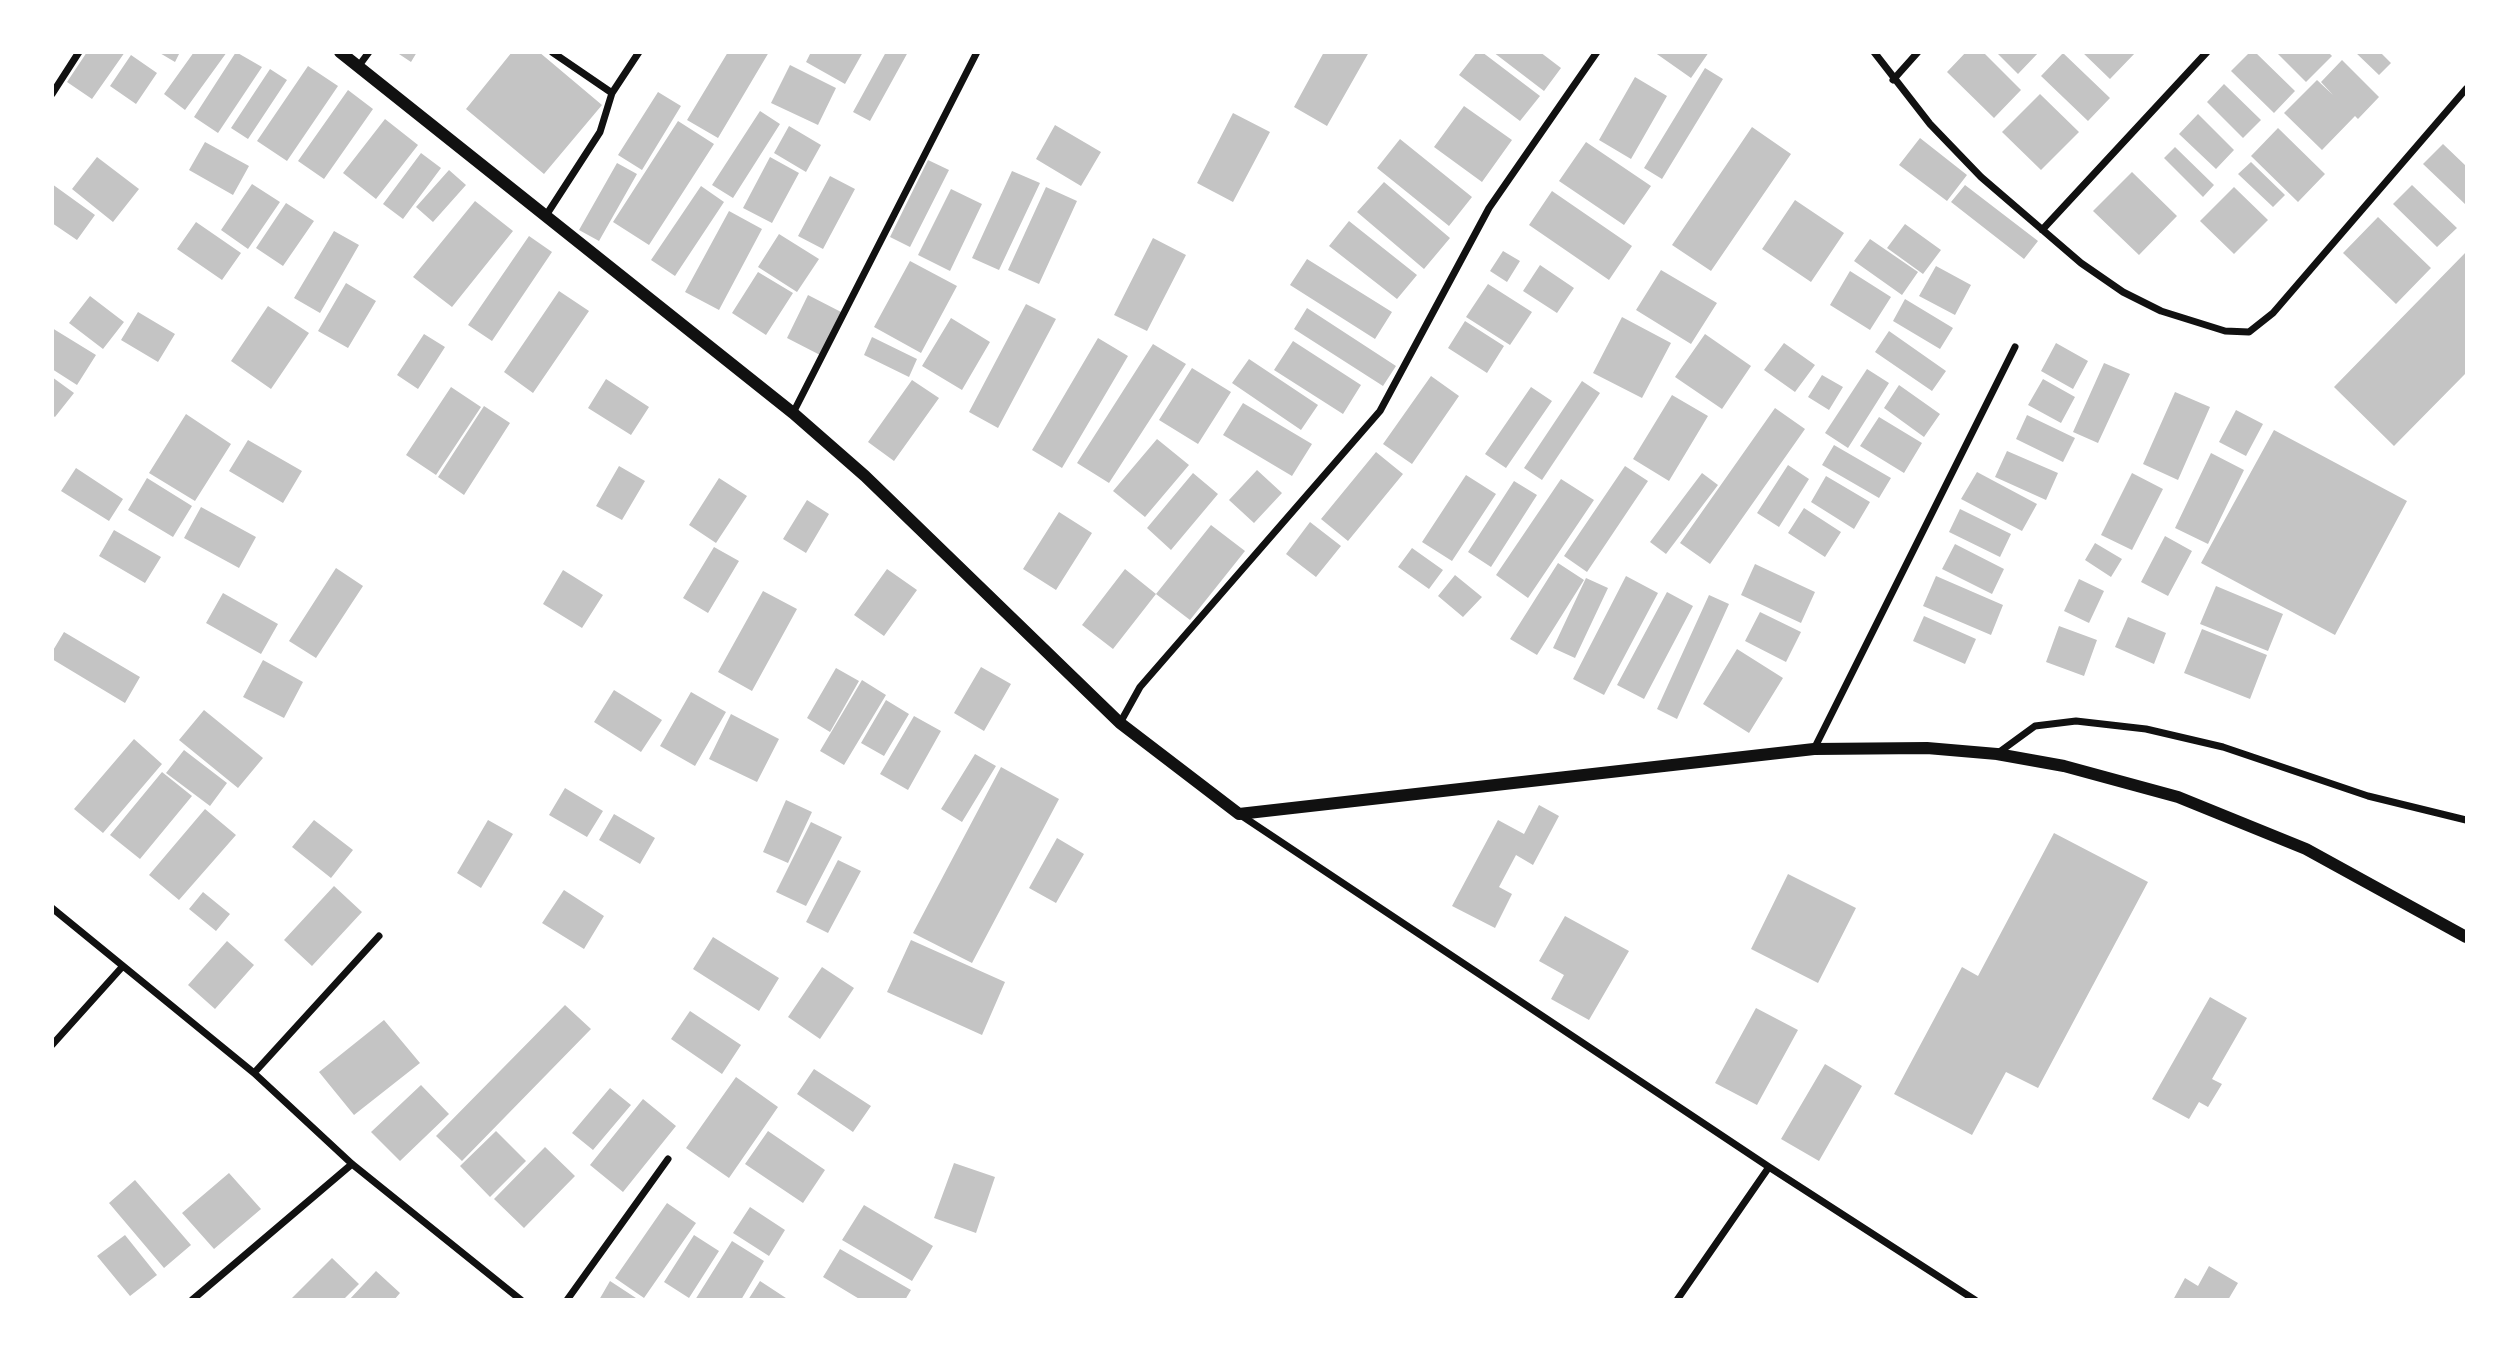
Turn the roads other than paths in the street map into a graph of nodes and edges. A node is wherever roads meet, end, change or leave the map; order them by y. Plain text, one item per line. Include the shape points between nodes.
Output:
1 (79, 52) edge
2 (340, 52) edge
3 (369, 52) edge
4 (552, 52) edge
5 (639, 52) edge
6 (977, 52) edge
7 (1597, 52) edge
8 (1874, 52) edge
9 (1918, 52) edge
10 (2207, 52) edge
11 (358, 67) junction
12 (1893, 80) junction
13 (2466, 89) edge
14 (612, 93) junction
15 (52, 94) edge
16 (545, 218) junction
17 (2042, 230) junction
18 (2015, 347) dead end
19 (793, 413) junction
20 (1120, 723) junction
21 (1814, 749) junction
22 (1997, 754) junction
23 (1239, 814) junction
24 (2466, 820) edge
25 (52, 908) edge
26 (379, 936) dead end
27 (2466, 937) edge
28 (123, 966) junction
29 (52, 1045) edge
30 (254, 1073) junction
31 (668, 1158) dead end
32 (352, 1164) junction
33 (1769, 1167) junction
34 (192, 1300) edge
35 (521, 1300) edge
36 (567, 1300) edge
37 (1677, 1300) edge
38 (1975, 1300) edge

1 - 15 street
2 - 11 street
3 - 11 street
4 - 14 street
5 - 14 street
6 - 19 street
7 - 20 street via 1489,208 1380,411 1140,687
8 - 12 street
9 - 12 street
10 - 17 street
11 - 16 street
12 - 17 street via 1981,177
13 - 17 street via 2273,313 2249,332 2225,331 2161,311 2102,277
14 - 16 street via 600,132
16 - 19 street
18 - 21 street
19 - 20 street via 865,476
20 - 23 street
21 - 22 street via 1927,748
21 - 23 street
22 - 24 street via 2035,726 2076,721 2146,729 2223,747 2368,796
22 - 27 street via 2064,766 2178,797 2306,849
23 - 33 street
25 - 28 street
26 - 30 street
28 - 29 street
28 - 30 street
30 - 32 street
31 - 36 street
32 - 34 street
32 - 35 street
33 - 37 street
33 - 38 street

